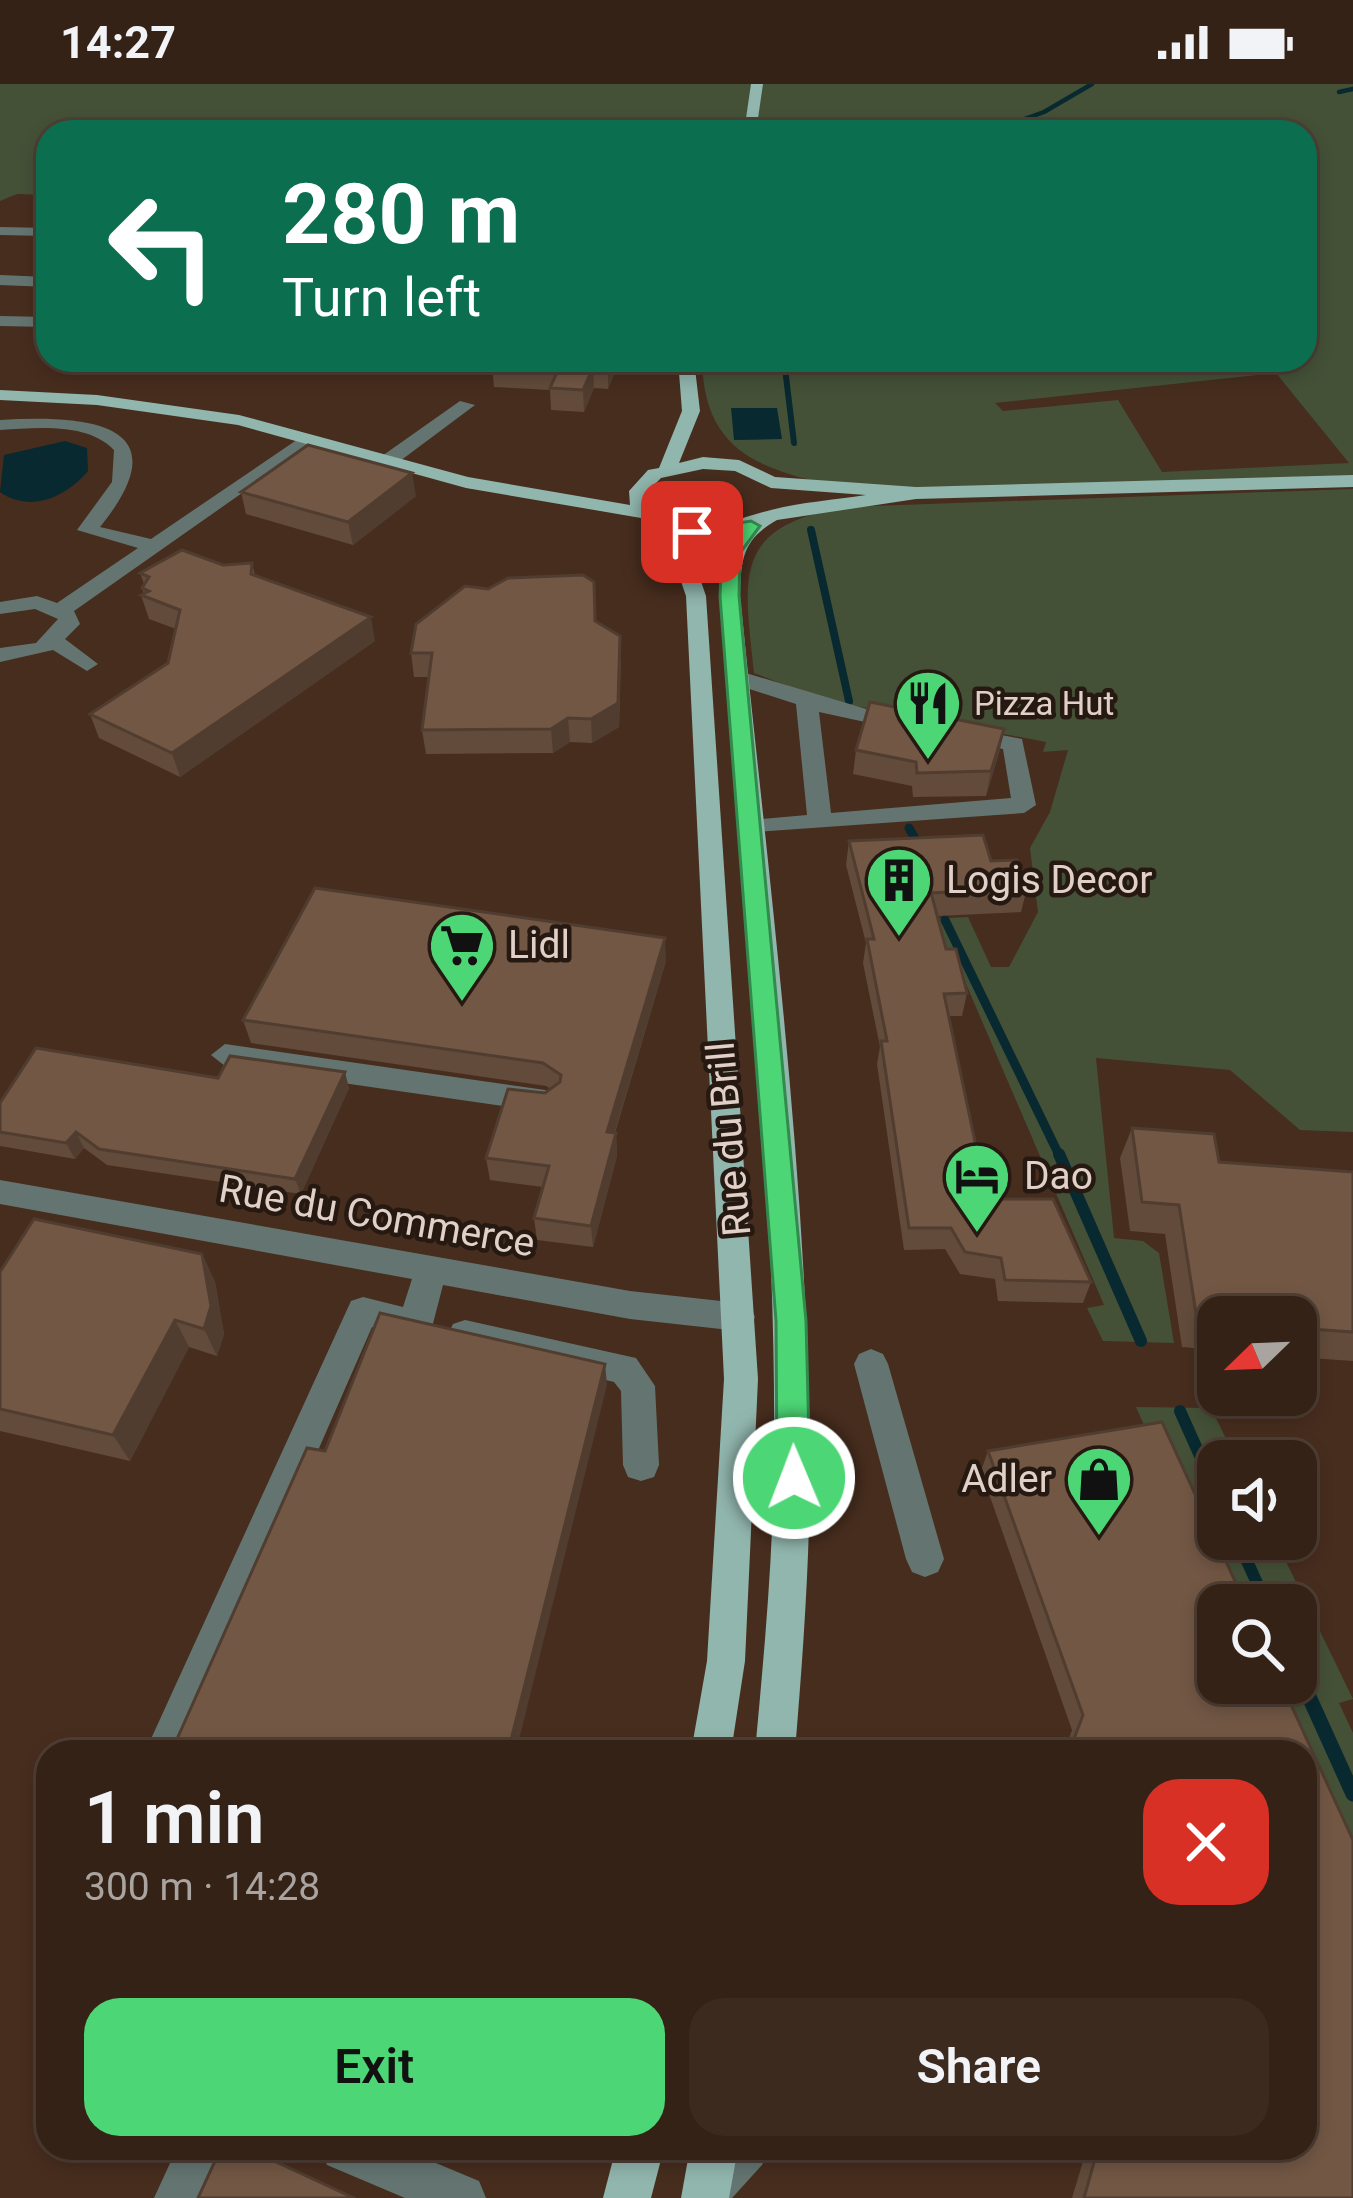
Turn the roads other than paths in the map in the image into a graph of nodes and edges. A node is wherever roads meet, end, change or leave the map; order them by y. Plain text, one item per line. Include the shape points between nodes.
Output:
1 (757, 84) edge
2 (752, 120) edge
3 (0, 231) edge
4 (36, 232) edge
5 (0, 280) edge
6 (36, 282) edge
7 (0, 320) edge
8 (36, 322) edge
9 (687, 372) edge
10 (0, 395) edge
11 (466, 405) dead end
12 (691, 411) junction
13 (0, 425) edge
14 (310, 439) junction
15 (388, 460) junction
16 (739, 466) junction
17 (668, 469) junction
18 (645, 481) junction
19 (771, 482) junction
20 (1353, 482) edge
21 (533, 493) junction
22 (916, 493) junction
23 (644, 513) junction
24 (762, 520) junction
25 (673, 528) junction
26 (155, 546) junction
27 (0, 608) edge
28 (63, 609) junction
29 (55, 642) junction
30 (0, 655) edge
31 (87, 664) dead end
32 (736, 677) junction
33 (807, 702) junction
34 (820, 820) junction
35 (750, 827) junction
36 (225, 1055) edge
37 (545, 1101) edge
38 (0, 1192) edge
39 (64, 1203) junction
40 (38, 1233) edge
41 (433, 1267) junction
42 (739, 1317) junction
43 (413, 1324) junction
44 (871, 1364) dead end
45 (641, 1465) dead end
46 (925, 1559) dead end
47 (170, 1740) edge
48 (713, 1740) edge
49 (776, 1740) edge
50 (195, 2160) edge
51 (372, 2160) edge
52 (637, 2160) edge
53 (178, 2198) edge
54 (461, 2198) edge
55 (627, 2198) edge

1 - 2 main road
3 - 4 street
5 - 6 street
7 - 8 street
9 - 12 main road
10 - 14 main road via 168,408
11 - 15 street
12 - 16 main road
12 - 17 main road
13 - 26 street via 75,426 122,446 127,462 116,491 87,530
14 - 15 main road
14 - 26 street
15 - 21 main road
16 - 17 main road
16 - 19 main road
17 - 18 main road
18 - 21 main road
18 - 23 main road via 638,502
19 - 22 main road
19 - 24 main road via 779,493
20 - 22 main road
21 - 23 main road
22 - 24 main road
23 - 25 main road
24 - 25 main road via 713,533
24 - 32 main road, Rue du Brill via 731,552
25 - 42 main road, Rue du Brill via 696,596
26 - 28 street
27 - 28 street via 37,602
28 - 29 street via 69,625
29 - 30 street
29 - 31 street
32 - 33 street
32 - 35 main road, Rue du Brill
33 - 34 street
33 - 34 street via 1014,744 1024,805
34 - 35 street
35 - 49 main road, Rue du Brill via 791,1321 794,1478
36 - 37 street
38 - 39 street, Rue du Commerce
39 - 40 street
39 - 41 street, Rue du Commerce
41 - 42 street, Rue du Commerce
41 - 43 street
42 - 48 main road, Rue du Brill via 726,1660
43 - 45 street via 624,1369 638,1386
43 - 47 street via 363,1311
44 - 46 street
50 - 53 street
51 - 54 street
52 - 55 main road

